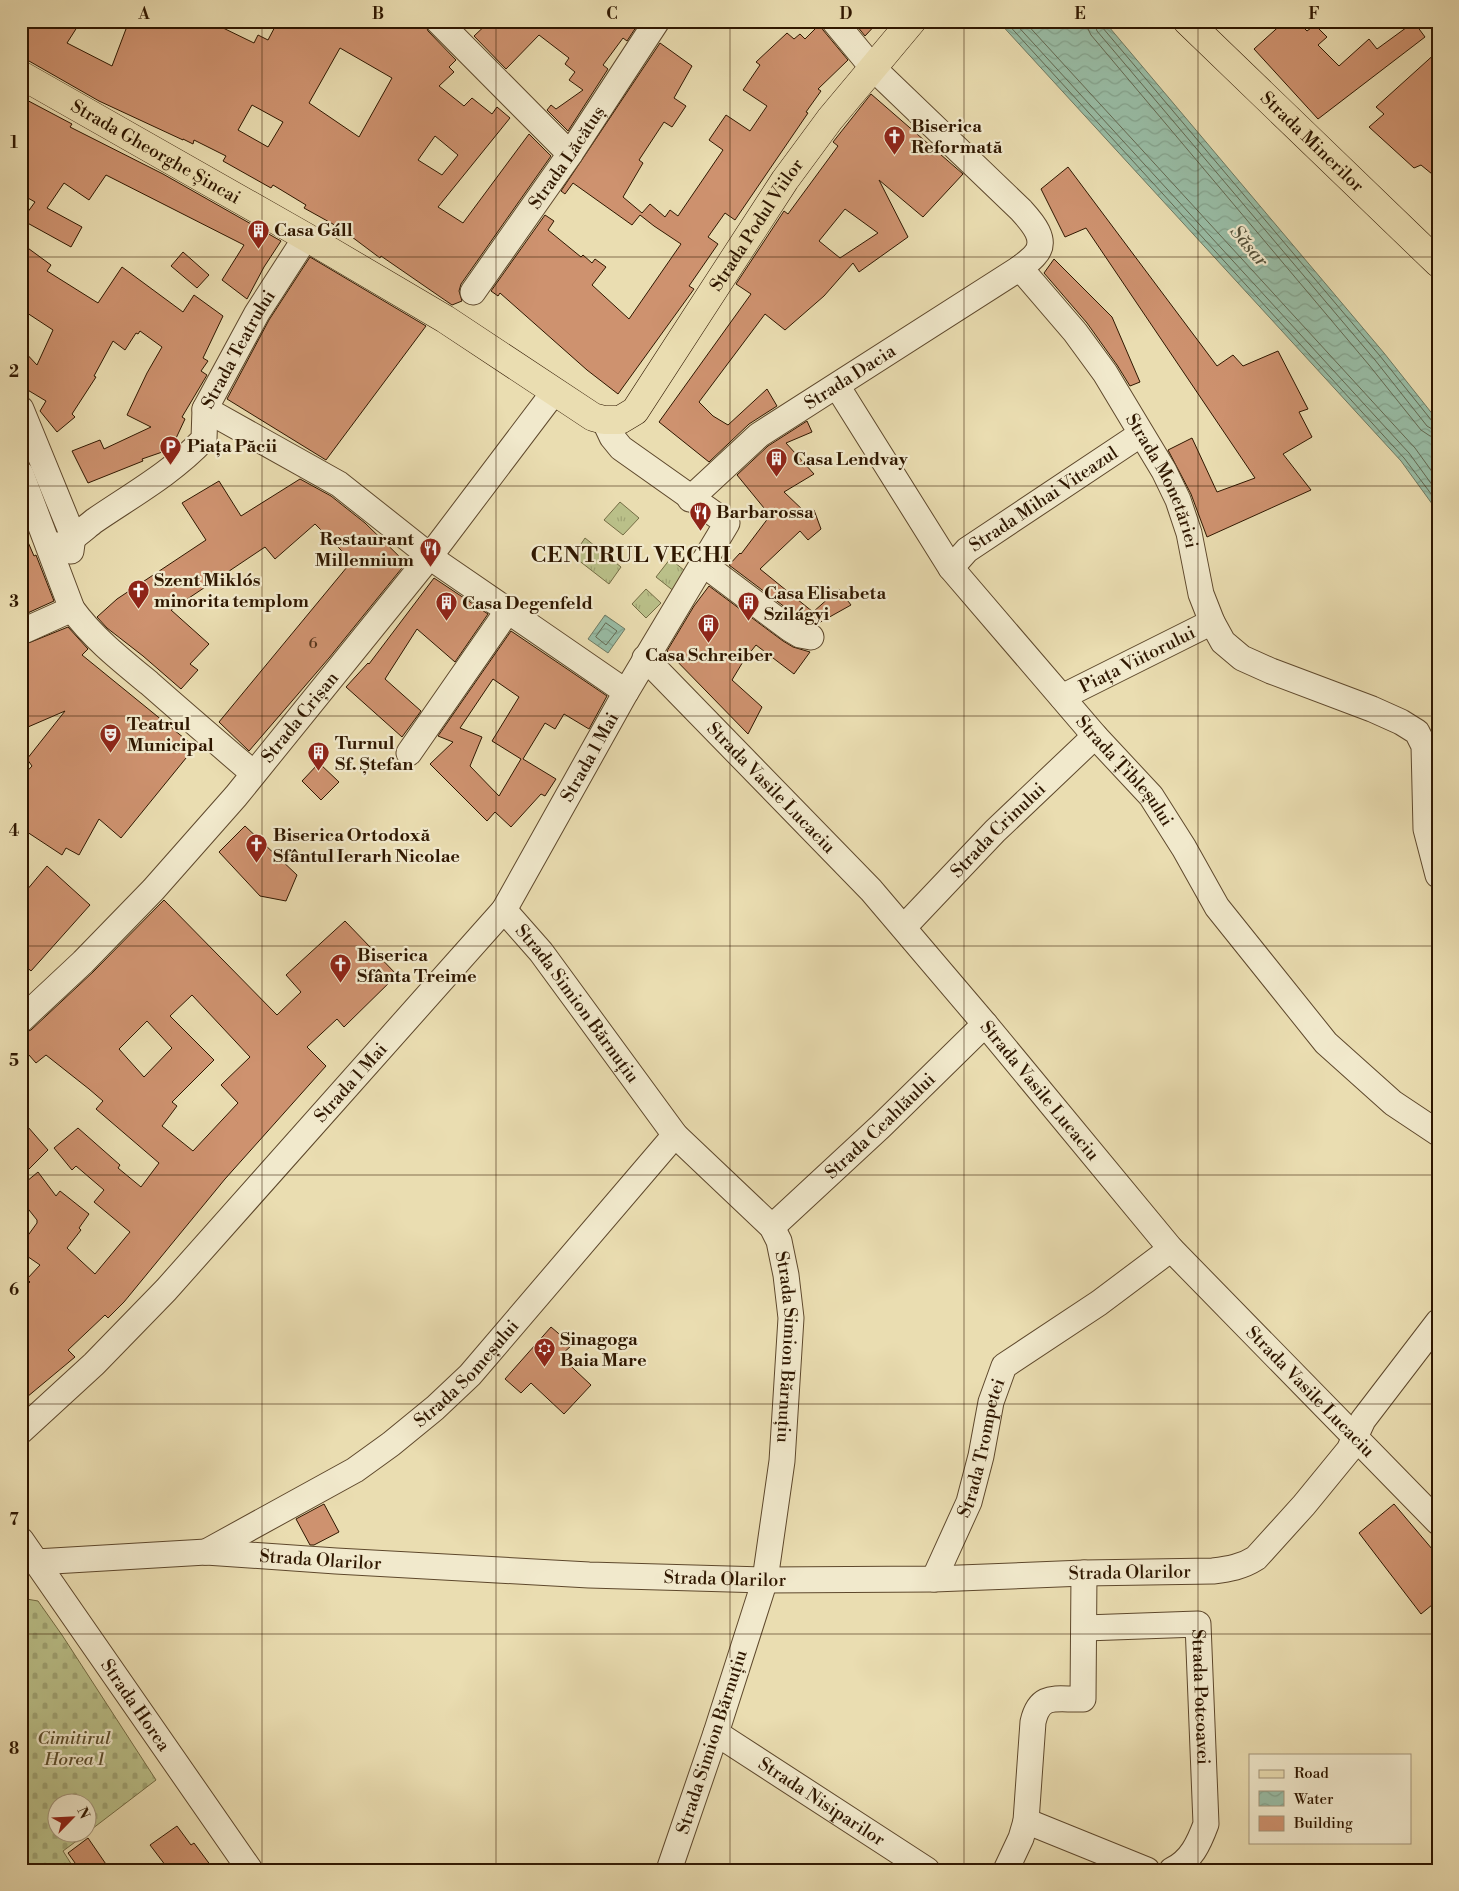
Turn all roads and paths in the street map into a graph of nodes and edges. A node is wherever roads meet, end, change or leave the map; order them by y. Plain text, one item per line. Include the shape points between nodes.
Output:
1 (438, 21) edge
2 (657, 21) edge
3 (834, 21) edge
4 (912, 21) edge
5 (1187, 21) edge
6 (872, 67) junction
7 (21, 75) edge
8 (570, 154) junction
9 (306, 236) junction
10 (1438, 262) edge
11 (1020, 268) junction
12 (473, 292) dead end
13 (837, 386) junction
14 (554, 392) junction
15 (21, 409) edge
16 (205, 409) junction
17 (604, 420) junction
18 (1141, 434) junction
19 (21, 474) edge
20 (691, 498) junction
21 (73, 536) junction
22 (48, 543) junction
23 (430, 556) junction
24 (702, 564) junction
25 (951, 568) junction
26 (68, 598) junction
27 (508, 610) junction
28 (1212, 622) junction
29 (21, 632) edge
30 (811, 637) dead end
31 (646, 658) junction
32 (626, 692) junction
33 (1062, 698) junction
34 (1095, 736) junction
35 (410, 753) dead end
36 (253, 773) junction
37 (1436, 862) edge
38 (504, 910) junction
39 (904, 927) junction
40 (21, 1020) edge
41 (985, 1024) junction
42 (1438, 1133) edge
43 (675, 1135) junction
44 (772, 1227) junction
45 (1171, 1249) junction
46 (1438, 1322) edge
47 (21, 1431) edge
48 (1355, 1438) junction
49 (1438, 1522) edge
50 (21, 1540) edge
51 (206, 1552) junction
52 (36, 1562) junction
53 (1084, 1573) junction
54 (934, 1579) junction
55 (765, 1580) junction
56 (1085, 1628) junction
57 (716, 1733) junction
58 (1026, 1820) junction
59 (250, 1870) edge
60 (669, 1870) edge
61 (927, 1870) edge
62 (1006, 1870) edge
63 (1147, 1870) edge
64 (1172, 1870) edge

1 - 8 street
2 - 8 street, Strada Lăcătuș
3 - 6 street
4 - 6 main road, Strada Podul Viilor
5 - 10 main road, Strada Minerilor
6 - 11 street via 1034,224 1040,237 1037,254
6 - 17 main road, Strada Podul Viilor via 785,180 635,411 620,420
7 - 9 main road, Strada Gheorghe Șincai
8 - 12 street, Strada Lăcătuș
9 - 14 main road, Strada Gheorghe Șincai via 445,319
9 - 16 street, Strada Teatrului via 257,313
11 - 13 street, Strada Dacia
11 - 18 street, Strada Monetăriei via 1085,345
13 - 20 street, Strada Dacia via 759,435
13 - 25 street, Strada Țibleșului
14 - 17 main road, Strada Gheorghe Șincai via 593,417
14 - 23 street, Strada Crișan
15 - 21 street
16 - 21 street via 204,439 189,454 174,468
16 - 23 street, Strada Teatrului via 339,484
17 - 20 street via 621,448
18 - 25 street, Strada Mihai Viteazul via 967,550
18 - 28 street, Strada Monetăriei via 1178,500 1190,533 1201,594
19 - 22 street
20 - 24 street, Strada 1 Mai via 726,524
21 - 22 street via 62,544
21 - 26 street
22 - 26 street
23 - 27 street, Strada Teatrului
23 - 36 street, Strada Crișan
24 - 30 street via 790,629
24 - 31 street, Strada 1 Mai
25 - 33 street, Strada Țibleșului
26 - 29 street
26 - 36 street via 88,630
27 - 32 street, Strada Teatrului
27 - 35 street
28 - 33 street, Piața Viitorului
28 - 37 street, Strada Monetăriei via 1223,642 1242,658 1401,722 1417,732 1424,746 1426,829
31 - 32 street, Strada 1 Mai
31 - 39 street, Strada Vasile Lucaciu
32 - 38 street, Strada 1 Mai
33 - 34 street, Strada Țibleșului
34 - 39 street, Strada Crinului via 995,831
34 - 42 street, Strada Țibleșului via 1151,796 1217,907 1326,1043 1394,1103
36 - 40 street, Strada Crișan via 153,890
38 - 43 street, Strada Simion Bărnuțiu via 541,952
38 - 47 street, Strada 1 Mai via 166,1290 94,1364
39 - 41 street, Strada Vasile Lucaciu
41 - 44 street, Strada Ceahlăului
41 - 45 street, Strada Vasile Lucaciu
43 - 44 street, Strada Simion Bărnuțiu
43 - 51 street, Strada Someșului via 470,1374 435,1408 355,1470
44 - 55 street, Strada Simion Bărnuțiu via 780,1249 792,1318 782,1461
45 - 48 street, Strada Vasile Lucaciu
45 - 54 street, Strada Trompetei via 1004,1366 991,1402 969,1502
46 - 48 street via 1363,1420
48 - 49 street, Strada Vasile Lucaciu
48 - 53 street, Strada Olarilor via 1349,1450 1304,1504 1261,1553 1248,1563 1213,1571
50 - 52 street, Strada Horea
51 - 52 street, Strada Olarilor
51 - 55 street, Strada Olarilor via 589,1575
52 - 59 street, Strada Horea
53 - 54 street, Strada Olarilor
53 - 56 street
54 - 55 street, Strada Olarilor
55 - 57 street, Strada Simion Bărnuțiu
56 - 58 street via 1082,1699 1045,1700 1036,1712
56 - 64 street, Strada Potcoavei via 1198,1624 1206,1824 1193,1852 1181,1866
57 - 60 street, Strada Simion Bărnuțiu
57 - 61 street, Strada Nisiparilor
58 - 62 street
58 - 63 street

